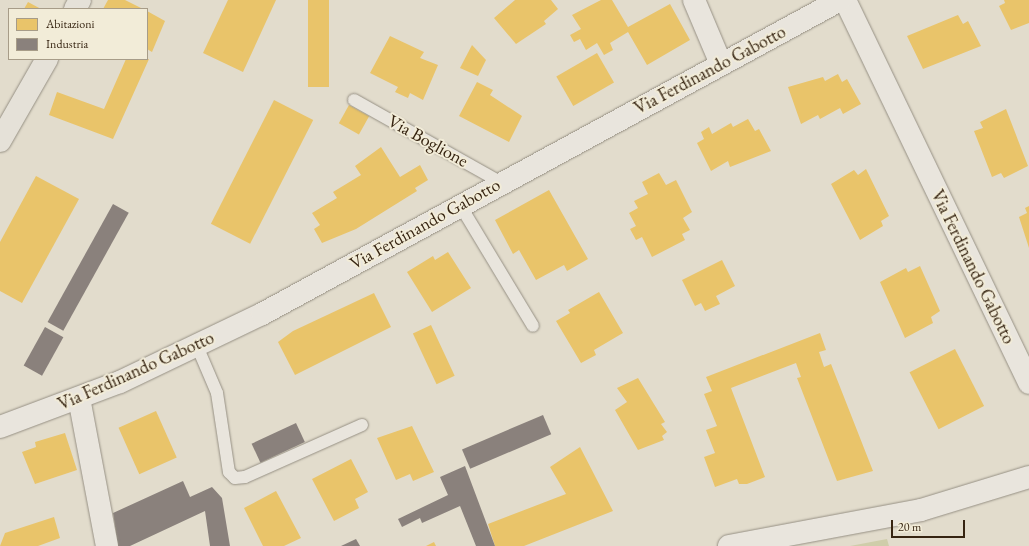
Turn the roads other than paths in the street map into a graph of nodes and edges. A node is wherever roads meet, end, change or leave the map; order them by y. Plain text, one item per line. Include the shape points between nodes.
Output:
1 (694, 0) edge
2 (840, 0) edge
3 (845, 0) edge
4 (46, 60) edge
5 (721, 64) junction
6 (354, 100) dead end
7 (0, 141) edge
8 (502, 182) junction
9 (460, 205) junction
10 (533, 326) dead end
11 (197, 346) junction
12 (1029, 383) edge
13 (79, 398) junction
14 (362, 425) dead end
15 (0, 427) edge
16 (1029, 477) edge
17 (107, 546) edge
18 (729, 546) edge

1 - 5 street
2 - 5 street, Via Ferdinando Gabotto
3 - 12 street, Via Ferdinando Gabotto
4 - 7 main road
5 - 8 street, Via Ferdinando Gabotto
6 - 8 lane, Via Boglione
8 - 9 street, Via Ferdinando Gabotto
9 - 10 lane
9 - 11 street, Via Ferdinando Gabotto
11 - 13 street, Via Ferdinando Gabotto
11 - 14 lane via 217,393 229,472 235,478 245,477
13 - 15 street, Via Ferdinando Gabotto
13 - 17 street
16 - 18 street via 921,510

